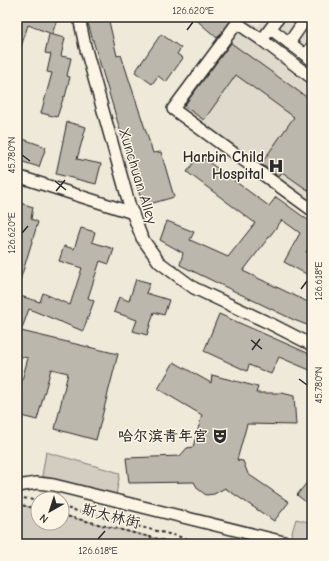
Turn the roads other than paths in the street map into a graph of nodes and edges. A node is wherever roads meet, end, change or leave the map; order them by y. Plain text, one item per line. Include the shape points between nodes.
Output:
1 (79, 17) edge
2 (279, 17) edge
3 (307, 17) edge
4 (270, 29) junction
5 (262, 40) junction
6 (289, 43) junction
7 (310, 54) edge
8 (312, 78) edge
9 (17, 176) edge
10 (312, 210) edge
11 (133, 213) junction
12 (312, 345) edge
13 (17, 486) edge
14 (292, 544) edge

1 - 11 street, Xunchuan Alley via 87,54
2 - 4 street
3 - 6 street
4 - 5 street
4 - 6 street
5 - 8 street
5 - 10 street via 237,23 173,109
6 - 7 street
9 - 11 street
11 - 12 street, Xunchuan Alley via 142,238 159,262 194,288
13 - 14 street via 37,483 54,485

